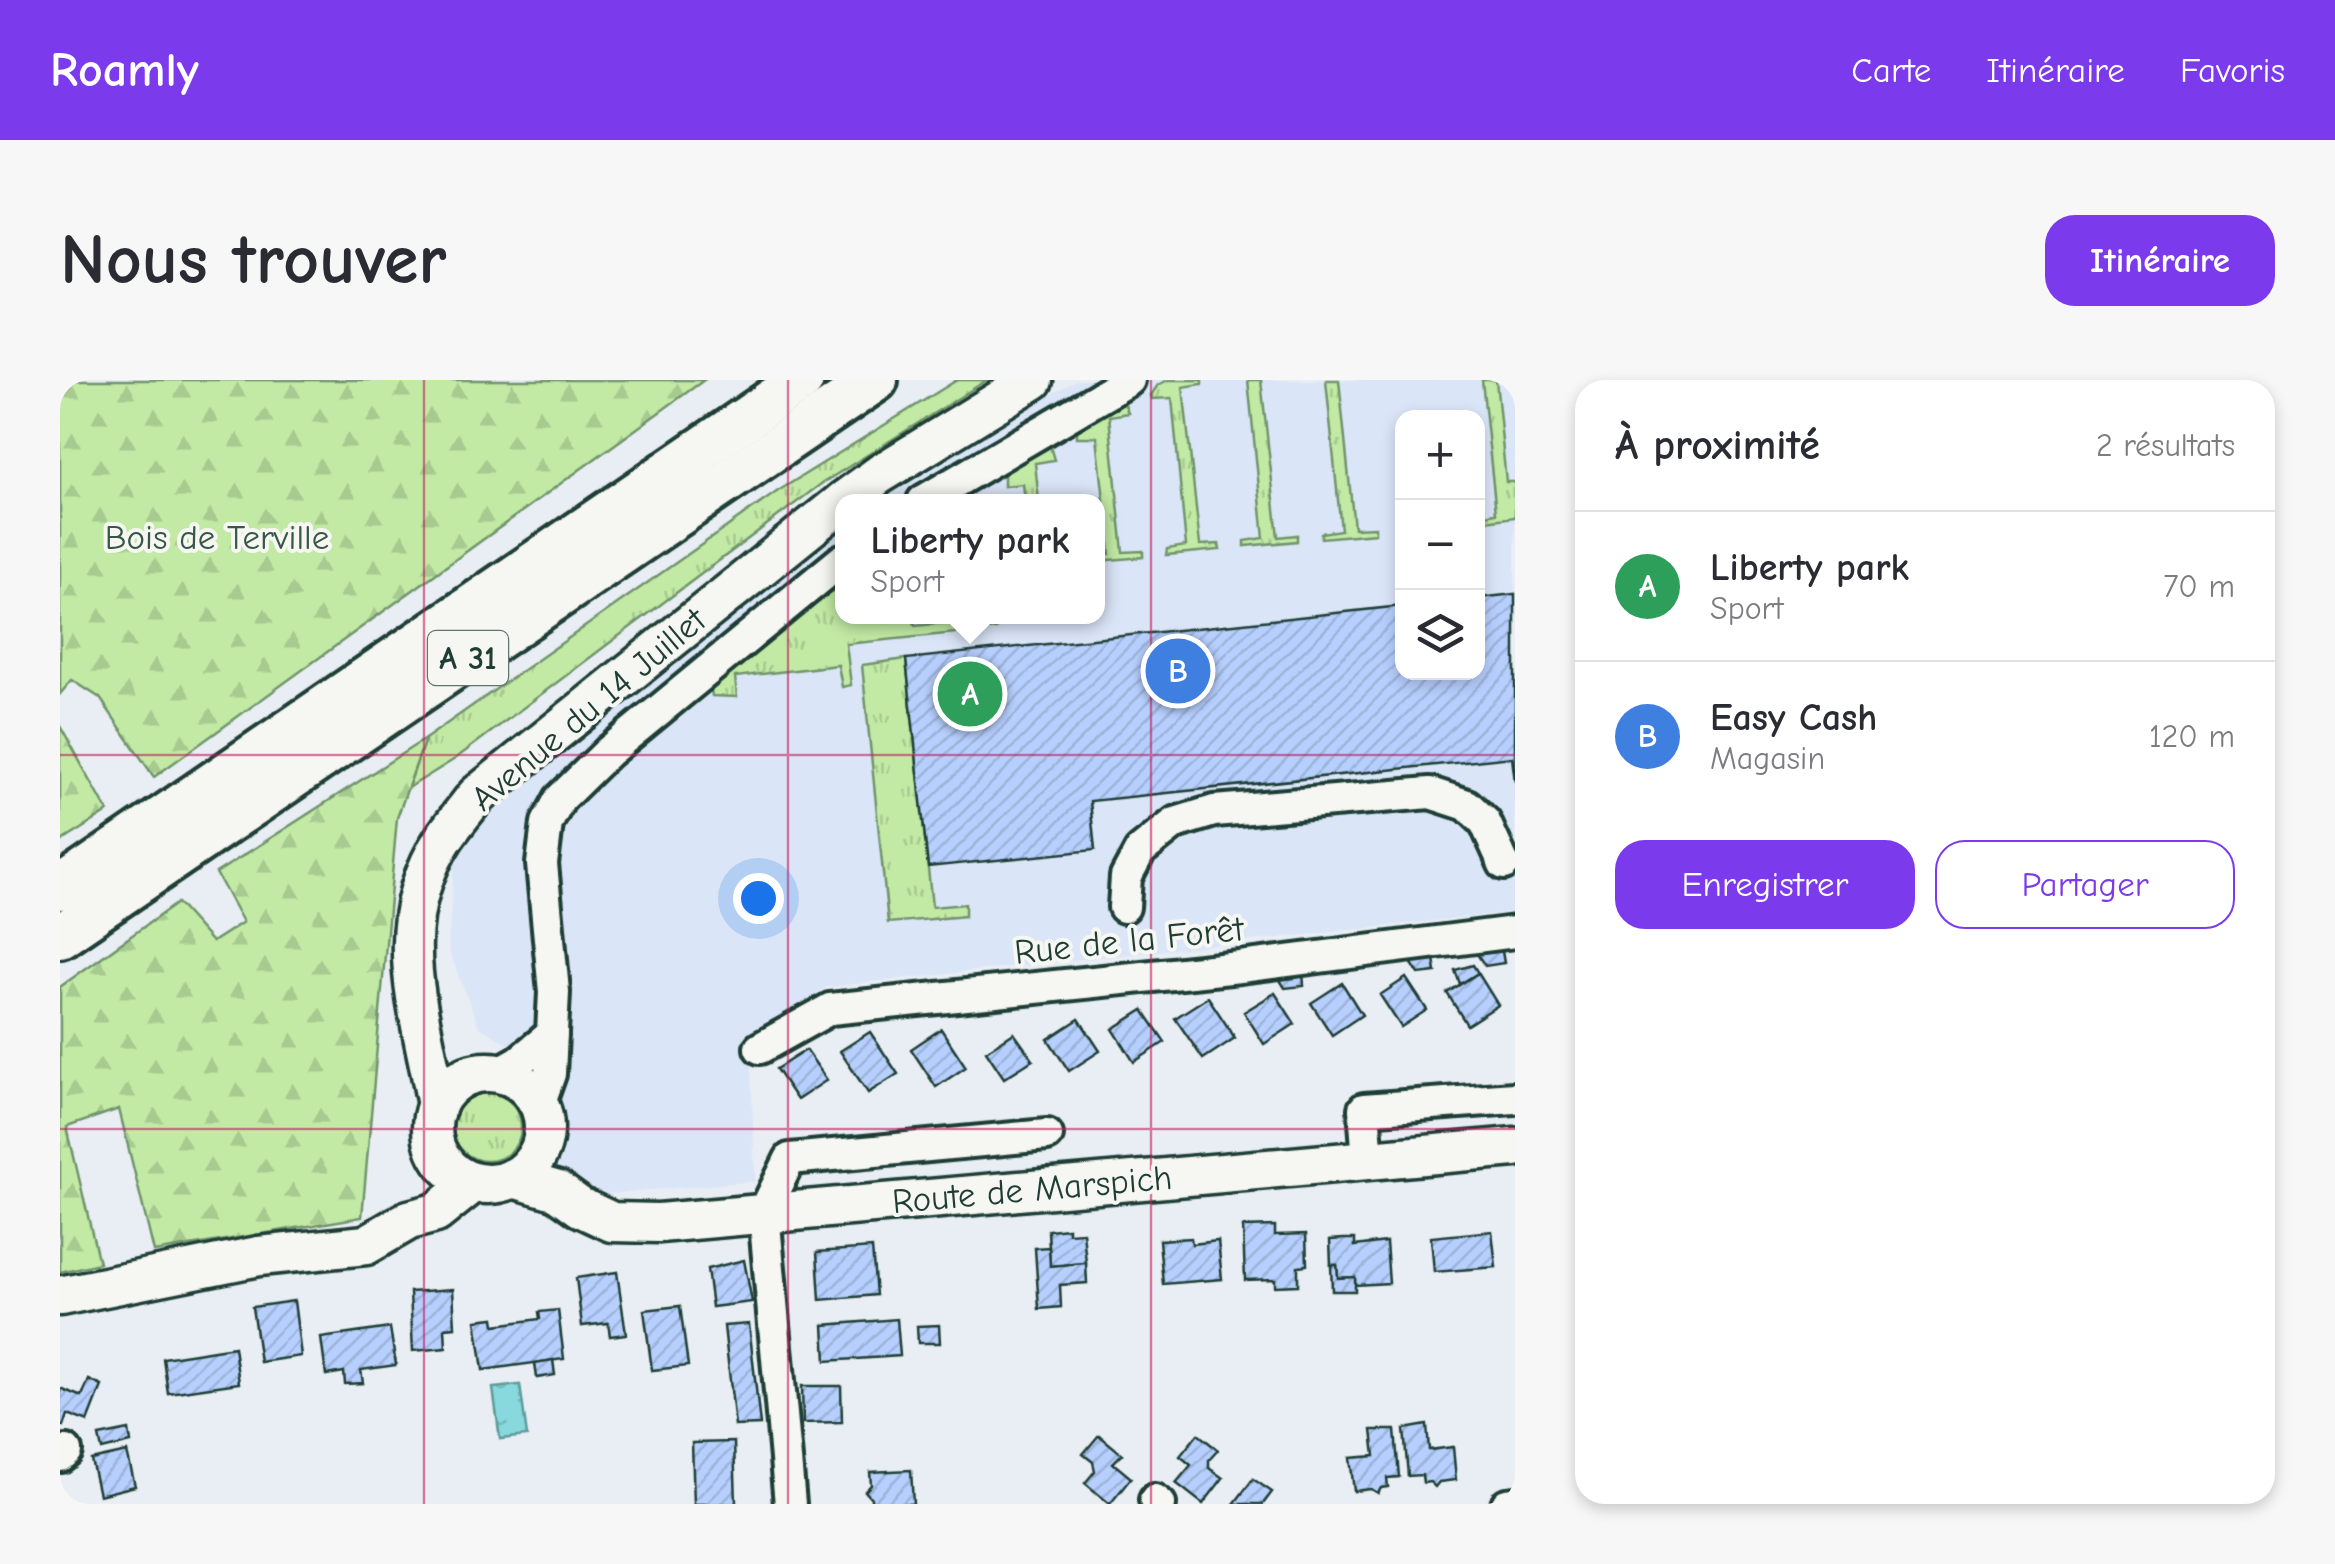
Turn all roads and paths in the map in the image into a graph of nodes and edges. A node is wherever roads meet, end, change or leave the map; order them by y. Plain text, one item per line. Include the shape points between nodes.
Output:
1 (802, 380) edge
2 (876, 380) edge
3 (1033, 380) edge
4 (1129, 380) edge
5 (854, 494) edge
6 (937, 494) edge
7 (835, 508) edge
8 (835, 566) edge
9 (1504, 864) dead end
10 (60, 888) edge
11 (1124, 907) dead end
12 (1515, 932) edge
13 (60, 936) edge
14 (422, 1025) junction
15 (552, 1034) junction
16 (760, 1048) dead end
17 (488, 1073) junction
18 (1514, 1098) edge
19 (436, 1106) junction
20 (539, 1106) junction
21 (1047, 1135) dead end
22 (1515, 1146) edge
23 (442, 1160) junction
24 (1368, 1160) junction
25 (524, 1168) junction
26 (472, 1184) junction
27 (764, 1212) junction
28 (409, 1220) junction
29 (60, 1296) edge
30 (1515, 1503) edge
31 (790, 1504) edge
32 (1508, 1504) edge

1 - 10 highway, A 31
2 - 13 highway, A 31
3 - 5 main road, Avenue du 14 Juillet
4 - 6 street
7 - 14 main road, Avenue du 14 Juillet via 477,794 443,840 420,892 410,967
8 - 15 street via 560,799 547,824 542,864 553,965
9 - 11 street via 1485,822 1467,805 1430,793 1214,811 1175,824 1140,850 1126,877
12 - 16 street, Rue de la Forêt via 830,1009
14 - 17 main road
14 - 19 main road, Avenue du 14 Juillet
15 - 17 street via 518,1062
15 - 20 street via 550,1074
17 - 19 main road via 461,1079
17 - 20 main road via 515,1079
18 - 24 street via 1364,1110
19 - 23 main road via 434,1143
20 - 25 main road via 543,1140
21 - 27 street via 790,1159
22 - 24 main road, Route de Marspich
23 - 26 main road
23 - 28 main road
24 - 27 main road, Route de Marspich
25 - 26 main road via 498,1183
25 - 27 main road, Route de Marspich via 612,1222
26 - 28 main road via 436,1213
27 - 31 street
28 - 29 main road via 366,1245 259,1256
30 - 32 street

